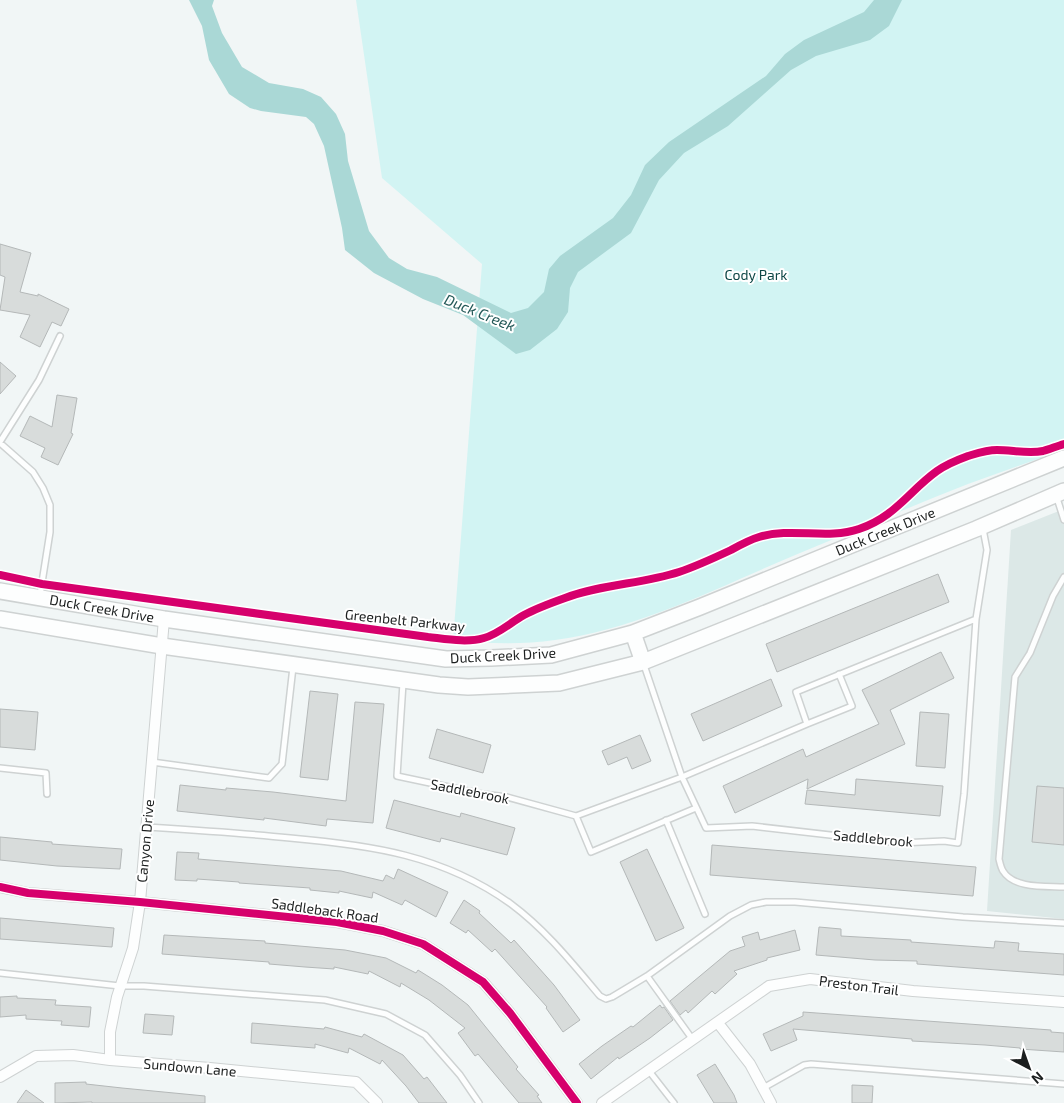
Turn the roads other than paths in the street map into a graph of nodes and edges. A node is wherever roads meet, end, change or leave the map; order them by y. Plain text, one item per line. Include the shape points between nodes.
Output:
1 (60, 336) dead end
2 (0, 442) edge
3 (1064, 458) edge
4 (1060, 493) edge
5 (1064, 520) edge
6 (983, 526) junction
7 (1064, 577) edge
8 (0, 591) edge
9 (40, 597) junction
10 (0, 619) edge
11 (164, 619) junction
12 (976, 619) junction
13 (633, 633) junction
14 (162, 646) junction
15 (406, 653) junction
16 (643, 662) junction
17 (294, 664) junction
18 (840, 674) junction
19 (404, 680) junction
20 (808, 724) junction
21 (152, 762) junction
22 (0, 768) edge
23 (682, 777) junction
24 (46, 794) dead end
25 (696, 808) junction
26 (576, 816) junction
27 (666, 820) junction
28 (147, 827) junction
29 (0, 887) edge
30 (1064, 887) edge
31 (140, 902) junction
32 (705, 914) dead end
33 (1064, 923) edge
34 (0, 973) edge
35 (647, 976) junction
36 (120, 986) junction
37 (1064, 1002) edge
38 (718, 1023) junction
39 (693, 1040) junction
40 (110, 1060) junction
41 (649, 1071) junction
42 (0, 1077) edge
43 (1064, 1084) edge
44 (763, 1088) junction
45 (377, 1103) edge
46 (479, 1103) edge
47 (576, 1103) edge
48 (602, 1103) edge
49 (674, 1103) edge
50 (770, 1103) edge

1 - 2 lane via 39,380
2 - 9 lane via 33,472 50,505 50,532
3 - 13 main road, Duck Creek Drive
4 - 5 lane
4 - 6 main road, Duck Creek Drive
6 - 12 lane, Saddlebrook via 987,550
6 - 16 main road, Duck Creek Drive
7 - 30 lane via 1030,653 1015,677 999,859 1008,876 1022,883
8 - 9 main road, Duck Creek Drive
9 - 11 main road, Duck Creek Drive
10 - 14 main road, Duck Creek Drive
11 - 14 street, Canyon Drive
11 - 15 main road, Duck Creek Drive
12 - 18 lane
12 - 25 lane, Saddlebrook via 958,843 900,843 752,826 706,828
13 - 15 main road, Duck Creek Drive via 552,654 446,659
13 - 16 main road
14 - 17 main road, Duck Creek Drive
14 - 21 street, Canyon Drive
15 - 19 main road
16 - 19 main road, Duck Creek Drive via 559,683 468,687
16 - 23 lane, Saddlebrook
17 - 19 main road, Duck Creek Drive
17 - 21 lane via 282,764 269,778
18 - 20 lane via 796,692
18 - 20 lane via 852,706
19 - 26 lane, Saddlebrook via 397,776 507,797
20 - 23 lane
21 - 28 street, Canyon Drive
22 - 24 lane via 46,774
23 - 25 lane, Saddlebrook
23 - 26 lane
25 - 27 lane
26 - 27 lane via 591,852
27 - 32 lane
28 - 31 street, Canyon Drive
28 - 35 lane via 350,843 404,854 479,883 511,904 556,944 600,996 612,998
29 - 31 street, Saddleback Road via 28,893
31 - 36 street, Canyon Drive via 133,948
31 - 47 street, Saddleback Road via 337,922 384,931 423,944 483,982 510,1013
33 - 35 lane via 766,902 751,905 730,916
34 - 36 lane
35 - 39 lane
36 - 40 street, Canyon Drive via 110,1032
36 - 46 lane via 325,1000 386,1014 425,1035 460,1075
37 - 38 street, Preston Trail via 913,991 810,979 769,986
38 - 39 street, Preston Trail
38 - 44 street via 750,1064
39 - 41 street, Preston Trail
40 - 42 street, Sundown Lane via 73,1055 36,1056
40 - 45 street, Sundown Lane via 356,1082
41 - 48 street, Preston Trail
41 - 49 lane
43 - 44 lane via 810,1064
44 - 50 street

